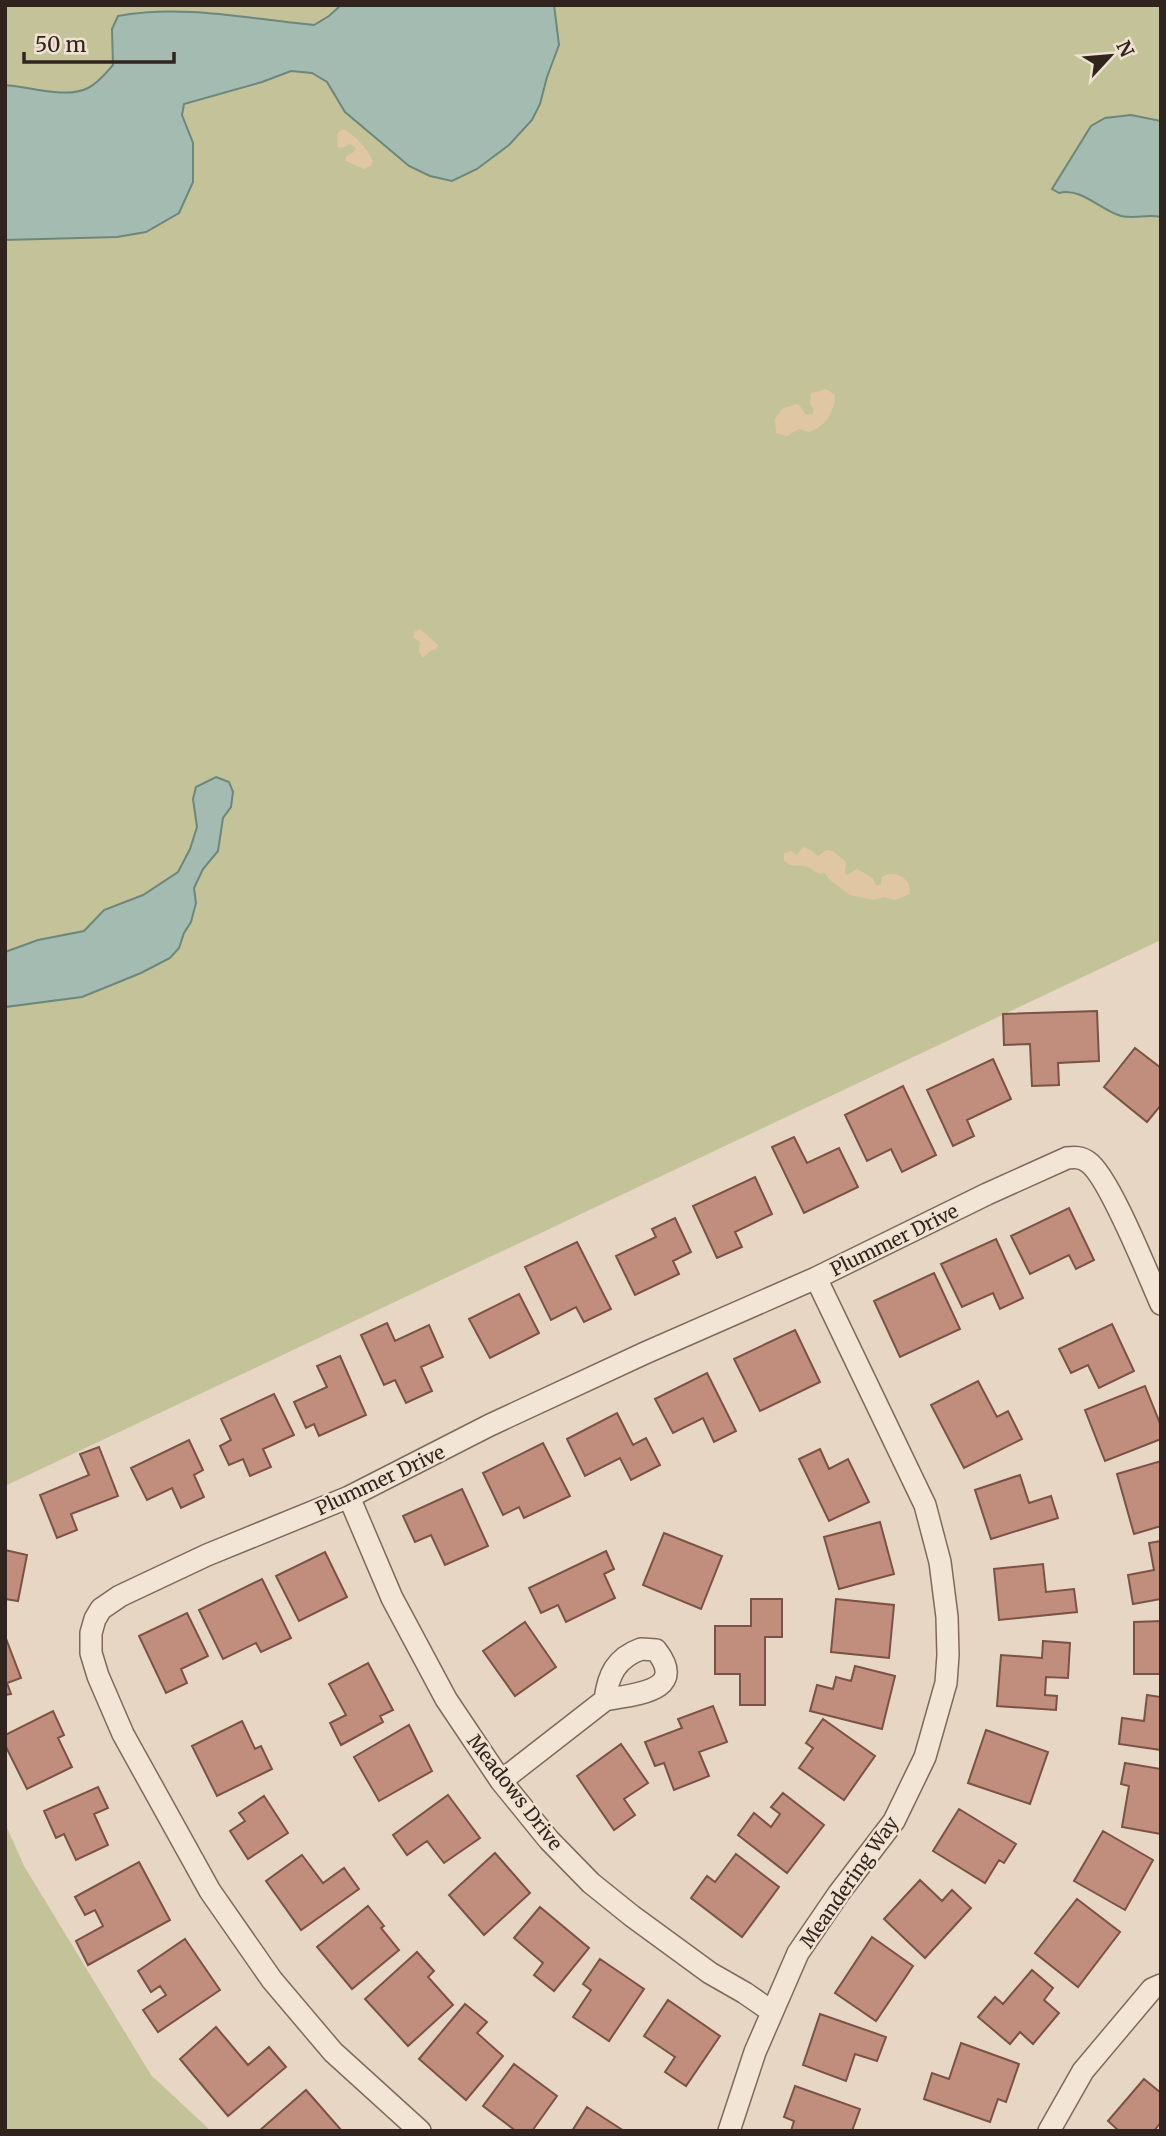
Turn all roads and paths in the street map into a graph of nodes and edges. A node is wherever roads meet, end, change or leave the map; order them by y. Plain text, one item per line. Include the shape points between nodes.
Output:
1 (816, 1278) junction
2 (1161, 1304) edge
3 (349, 1497) junction
4 (605, 1700) dead end
5 (501, 1781) junction
6 (1161, 1969) edge
7 (1156, 1987) edge
8 (771, 2011) junction
9 (420, 2131) edge
10 (729, 2131) edge
11 (1049, 2131) edge

1 - 2 street, Plummer Drive via 1052,1164 1079,1157 1091,1163 1108,1188
1 - 3 street, Plummer Drive via 490,1425
1 - 8 street, Meandering Way via 925,1505 940,1562 948,1655 946,1683 925,1757 894,1821 798,1953
3 - 5 street, Meadows Drive via 414,1643
3 - 9 street, Plummer Drive via 120,1596 95,1619 91,1653 123,1734 210,1891 272,1980 333,2052
4 - 5 street
5 - 8 street, Meadows Drive via 591,1883 710,1973
6 - 7 street
7 - 11 street via 1083,2071
8 - 10 street, Meandering Way

